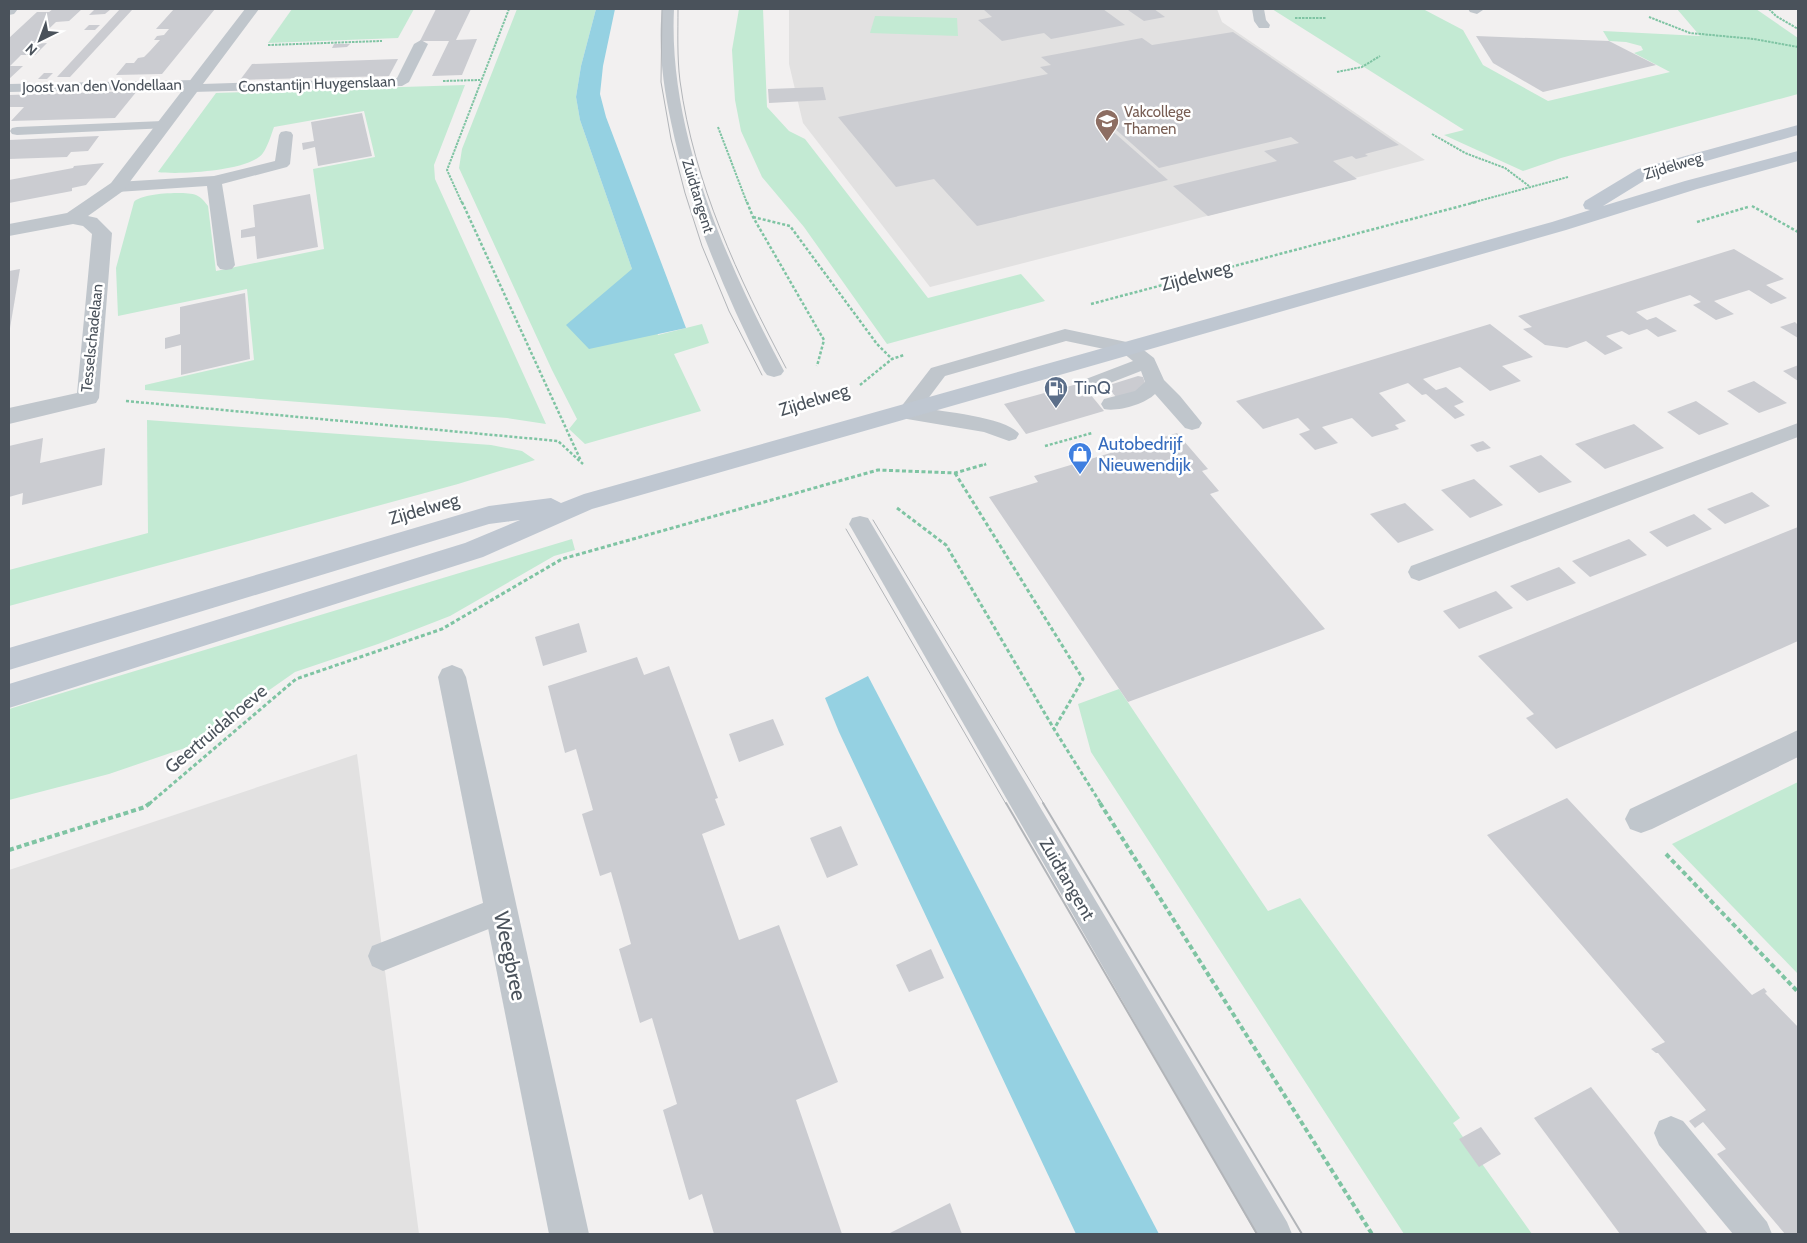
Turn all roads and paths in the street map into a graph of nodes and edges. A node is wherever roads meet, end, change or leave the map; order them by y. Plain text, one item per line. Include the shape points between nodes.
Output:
1 (252, 9) edge
2 (509, 9) edge
3 (668, 9) edge
4 (1258, 9) edge
5 (1769, 9) edge
6 (1649, 17) dead end
7 (1264, 25) dead end
8 (1798, 30) edge
9 (382, 41) dead end
10 (421, 44) dead end
11 (224, 46) junction
12 (1798, 47) edge
13 (1380, 56) dead end
14 (1337, 72) dead end
15 (194, 86) junction
16 (9, 88) edge
17 (716, 124) dead end
18 (164, 125) junction
19 (1798, 130) edge
20 (17, 131) dead end
21 (1432, 134) dead end
22 (286, 135) dead end
23 (1798, 156) edge
24 (1571, 175) dead end
25 (214, 181) junction
26 (1530, 186) junction
27 (117, 187) junction
28 (1752, 206) dead end
29 (753, 217) junction
30 (73, 218) junction
31 (1560, 226) junction
32 (9, 230) edge
33 (1798, 232) edge
34 (226, 265) dead end
35 (1088, 304) dead end
36 (1129, 348) junction
37 (909, 354) dead end
38 (892, 359) junction
39 (1147, 362) junction
40 (817, 366) dead end
41 (774, 371) dead end
42 (1093, 383) dead end
43 (1155, 383) junction
44 (854, 388) dead end
45 (88, 398) junction
46 (1111, 404) dead end
47 (907, 412) junction
48 (9, 416) edge
49 (990, 420) joint
50 (1192, 423) dead end
51 (1798, 430) edge
52 (1008, 434) dead end
53 (592, 461) dead end
54 (583, 464) junction
55 (573, 467) dead end
56 (954, 473) dead end
57 (584, 503) junction
58 (896, 507) dead end
59 (860, 524) dead end
60 (1419, 572) dead end
61 (442, 630) dead end
62 (9, 659) edge
63 (452, 677) dead end
64 (9, 696) edge
65 (1054, 729) junction
66 (1798, 743) edge
67 (1641, 819) joint
68 (9, 850) edge
69 (501, 910) junction
70 (383, 956) dead end
71 (1798, 992) edge
72 (1671, 1133) dead end
73 (569, 1234) edge
74 (1274, 1234) edge
75 (1372, 1234) edge
76 (1755, 1234) edge

1 - 11 street
2 - 54 path via 447,170
3 - 41 lane, Zuidtangent via 666,30 671,81 695,191 741,309
4 - 7 lane
5 - 8 path
6 - 12 path via 1690,33
9 - 11 path
10 - 15 lane, Constantijn Huygenslaan via 402,82
11 - 15 street
13 - 14 path via 1362,67
15 - 16 lane, Joost van den Vondellaan
15 - 18 street
17 - 29 path
18 - 20 lane
18 - 27 street
19 - 31 main road, Zijdelweg via 1644,173
21 - 26 path via 1465,153 1505,168
22 - 25 lane via 282,164
23 - 31 main road, Zijdelweg
24 - 26 path, Zijdelweg
25 - 27 lane
25 - 34 lane
26 - 35 path, Zijdelweg
27 - 30 street
28 - 33 path
29 - 38 path via 790,226 877,344
29 - 40 path via 824,340
30 - 32 street
30 - 45 street, Tesselschadelaan via 90,222 102,233
31 - 36 main road, Zijdelweg
36 - 39 lane
36 - 47 main road, Zijdelweg
36 - 47 lane via 1065,334 938,372
37 - 38 path, Zijdelweg
38 - 44 path, Zijdelweg
39 - 42 lane
39 - 43 lane
43 - 46 lane via 1142,395
43 - 50 lane
45 - 48 street, Tesselschadelaan
45 - 54 path via 558,442
47 - 49 lane
47 - 57 main road, Zijdelweg
49 - 52 lane
51 - 60 lane
53 - 54 path
54 - 55 path
56 - 65 path via 1083,679
57 - 62 main road, Zijdelweg via 489,515
57 - 64 main road, Zijdelweg via 474,550
58 - 65 path via 946,545
59 - 74 lane, Zuidtangent
61 - 68 path, Geertruidahoeve via 296,679 145,807
63 - 69 street, Weegbree
65 - 75 path
66 - 67 street
67 - 71 path via 1635,822
69 - 70 lane
69 - 73 street, Weegbree
72 - 76 lane

